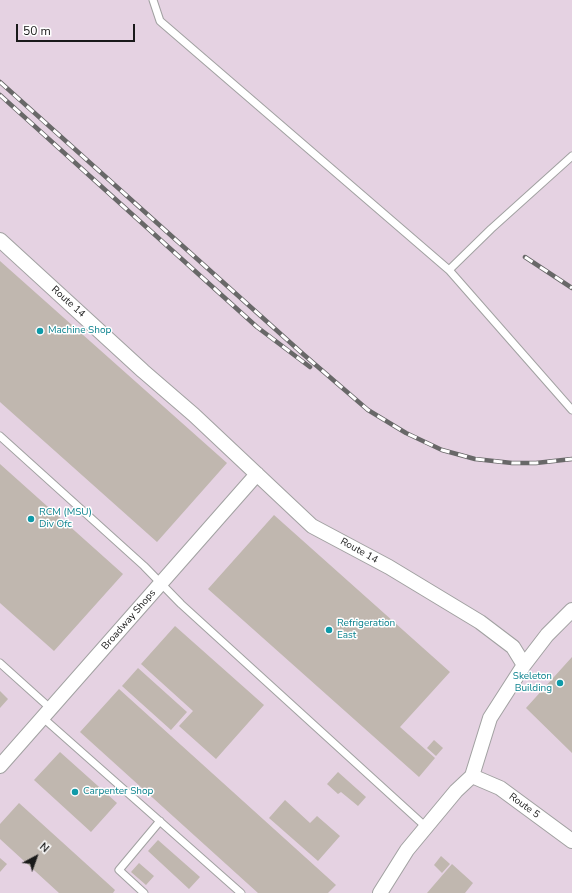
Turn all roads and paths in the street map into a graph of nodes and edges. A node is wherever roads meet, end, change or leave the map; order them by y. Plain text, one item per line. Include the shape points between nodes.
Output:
1 (153, 0) edge
2 (572, 156) edge
3 (0, 240) edge
4 (449, 270) junction
5 (572, 410) edge
6 (0, 436) edge
7 (257, 474) junction
8 (161, 584) junction
9 (572, 610) edge
10 (0, 663) edge
11 (524, 665) junction
12 (46, 713) junction
13 (0, 766) edge
14 (472, 776) junction
15 (160, 821) junction
16 (426, 827) junction
17 (572, 841) edge
18 (144, 893) edge
19 (241, 893) edge
20 (380, 893) edge

1 - 4 lane via 160,21
2 - 4 lane
3 - 7 street, Route 14
4 - 5 lane
6 - 8 lane
7 - 8 street, Broadway Shops
7 - 11 street, Route 14 via 312,526 389,567 480,622 513,647
8 - 12 street, Broadway Shops
8 - 16 lane
9 - 11 street via 547,635
10 - 12 lane
11 - 14 street via 490,718
12 - 13 street, Broadway Shops
12 - 15 lane
14 - 16 street
14 - 17 street, Route 5 via 500,788
15 - 18 lane via 119,870
15 - 19 lane
16 - 20 street via 407,850

